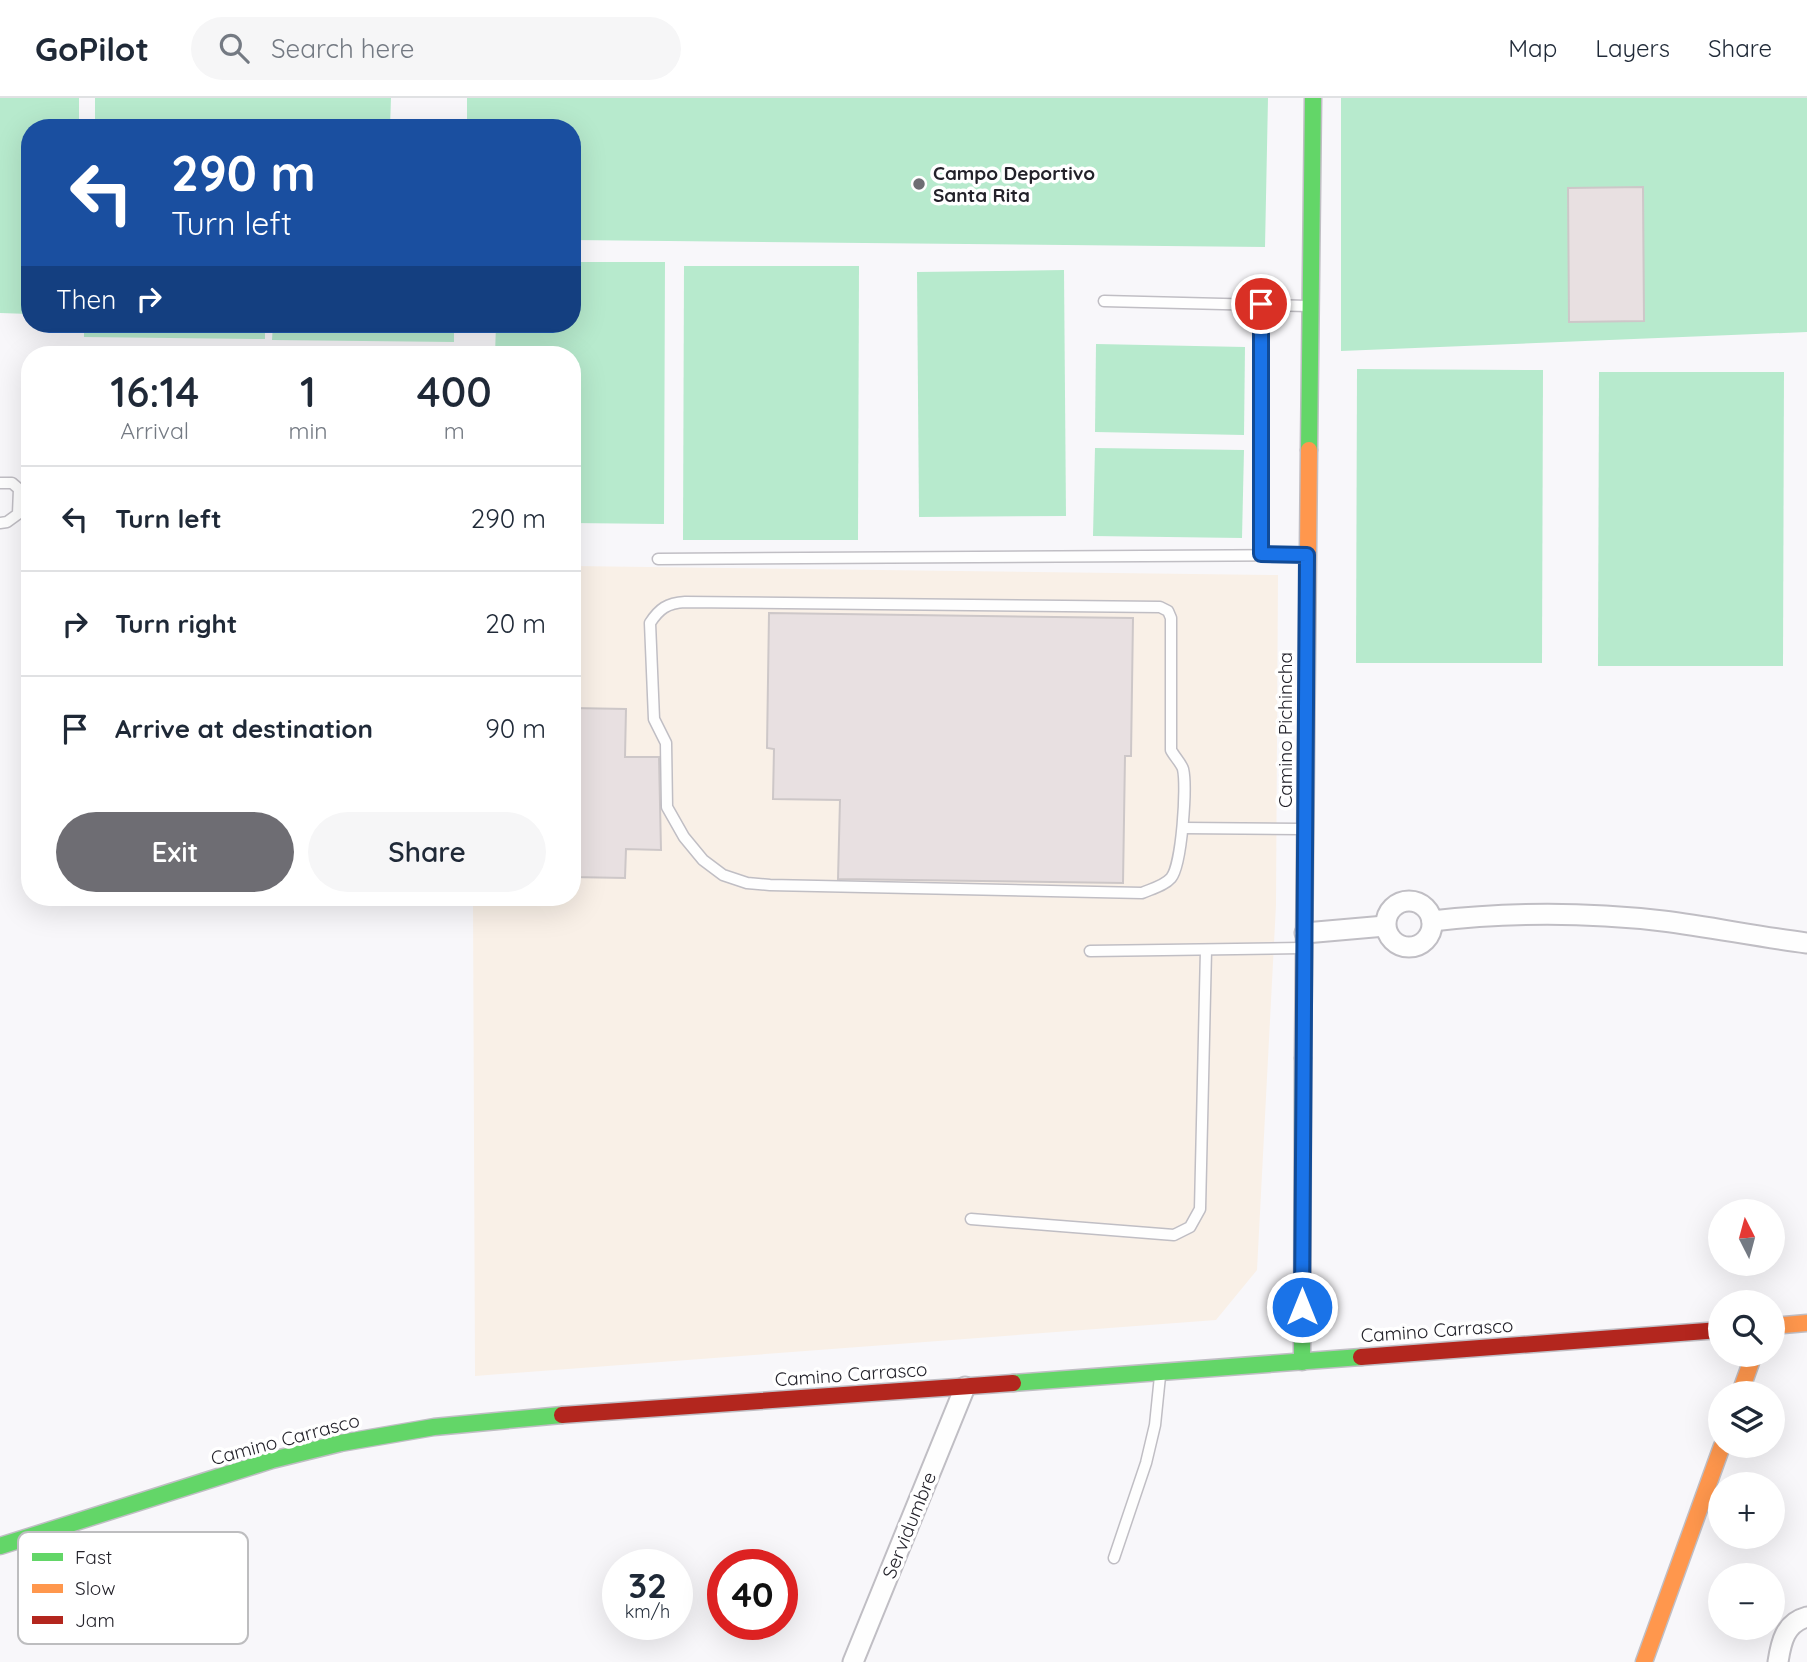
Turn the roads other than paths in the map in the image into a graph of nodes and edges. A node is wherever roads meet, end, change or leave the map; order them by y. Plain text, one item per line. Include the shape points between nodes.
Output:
1 (1313, 98) edge
2 (1104, 301) dead end
3 (1261, 304) junction
4 (1311, 306) junction
5 (0, 483) edge
6 (0, 523) edge
7 (1261, 554) junction
8 (1307, 555) junction
9 (658, 559) dead end
10 (1183, 828) junction
11 (1305, 829) junction
12 (1432, 921) junction
13 (1385, 926) junction
14 (1305, 940) junction
15 (1807, 943) edge
16 (1206, 950) junction
17 (1090, 951) dead end
18 (971, 1219) dead end
19 (1807, 1323) edge
20 (1785, 1325) edge
21 (1708, 1331) edge
22 (1302, 1362) junction
23 (1161, 1372) junction
24 (965, 1387) junction
25 (1718, 1458) edge
26 (44, 1532) edge
27 (18, 1540) edge
28 (0, 1546) edge
29 (1114, 1558) dead end
30 (1807, 1617) edge
31 (1649, 1661) edge
32 (853, 1662) edge
33 (1778, 1662) edge

1 - 4 main road, Camino Pichincha
2 - 3 lane
3 - 4 lane
3 - 7 lane
4 - 8 main road, Camino Pichincha
5 - 6 lane via 12,483 19,489 18,514
7 - 8 lane
7 - 9 lane
8 - 11 main road, Camino Pichincha
10 - 10 lane via 1183,769 1171,750 1171,618 1160,607 685,601 662,608 650,623 654,719 666,743 667,807 684,837 723,875 771,885 1142,893 1172,877
10 - 11 lane
11 - 14 main road, Camino Pichincha
12 - 13 street via 1426,908 1413,901 1399,903 1388,912
12 - 13 street via 1430,935 1419,946 1404,947 1391,940
12 - 15 street via 1530,913 1595,916 1664,921
13 - 14 street
14 - 16 lane
14 - 22 main road, Camino Pichincha
16 - 17 lane
16 - 18 lane via 1200,1209 1190,1227 1174,1235
19 - 20 main road
21 - 22 main road, Camino Carrasco
22 - 23 main road, Camino Carrasco
23 - 24 main road, Camino Carrasco
23 - 29 lane via 1146,1463
24 - 26 main road, Camino Carrasco via 434,1427 272,1460
24 - 32 street, Servidumbre
25 - 31 main road
27 - 28 main road, Camino Carrasco
30 - 33 street via 1785,1633

